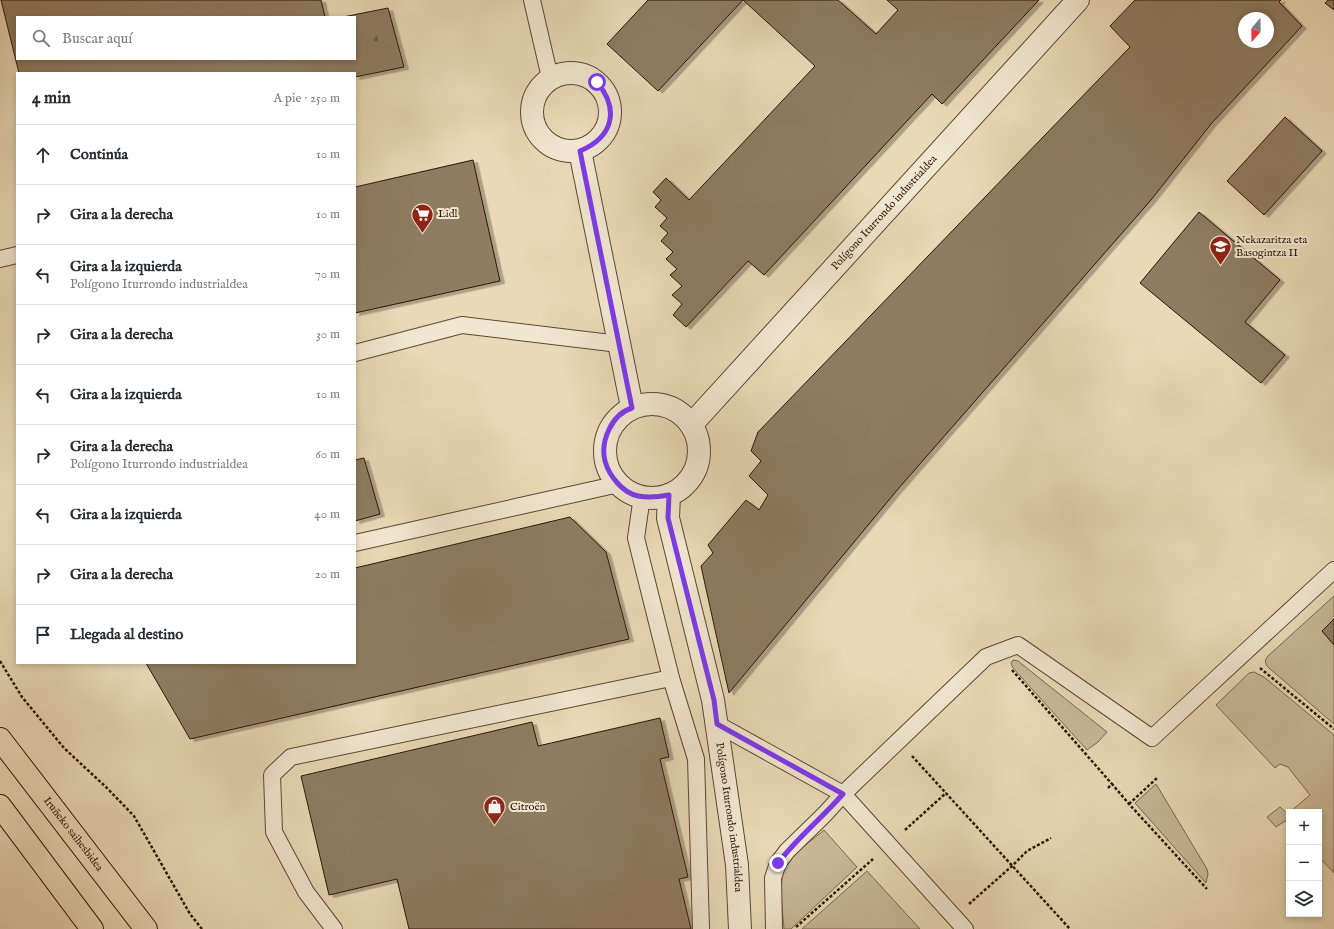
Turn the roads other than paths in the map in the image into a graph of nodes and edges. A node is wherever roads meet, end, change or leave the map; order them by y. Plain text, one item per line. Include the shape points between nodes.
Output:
1 (532, 0) edge
2 (1078, 0) edge
3 (550, 78) junction
4 (580, 151) junction
5 (16, 255) edge
6 (0, 259) edge
7 (619, 344) junction
8 (356, 353) edge
9 (632, 408) junction
10 (691, 425) junction
11 (619, 484) junction
12 (669, 495) junction
13 (642, 496) junction
14 (356, 543) edge
15 (1334, 570) edge
16 (671, 678) junction
17 (717, 724) junction
18 (0, 739) edge
19 (843, 794) junction
20 (0, 806) edge
21 (92, 929) edge
22 (146, 929) edge
23 (334, 929) edge
24 (701, 929) edge
25 (740, 929) edge
26 (774, 929) edge
27 (965, 929) edge

1 - 3 lane
2 - 10 street, Polígono Iturrondo industrialdea
3 - 4 street via 540,86 534,97 532,121 545,142 567,152
3 - 4 street via 568,73 586,75 597,82 610,103 608,128 601,138
4 - 7 street
5 - 6 lane
7 - 8 lane via 462,325
7 - 9 street
9 - 10 street via 644,404 659,404 674,408
9 - 11 street via 617,417 608,430 604,445 605,461
10 - 12 street via 699,445 698,460 693,474 682,487
11 - 13 street via 627,491
11 - 14 lane
12 - 13 street via 653,498
12 - 17 street, Polígono Iturrondo industrialdea via 668,518 714,700
13 - 16 lane via 636,538
15 - 19 lane via 1152,738 1018,646 986,657
16 - 23 lane via 291,757 272,775 274,832 306,892
16 - 24 lane via 696,759
17 - 19 lane
17 - 25 street, Polígono Iturrondo industrialdea via 737,865
18 - 22 highway, Iruñeko saihesbidea
19 - 26 lane via 778,863 773,878
19 - 27 lane
20 - 21 highway

